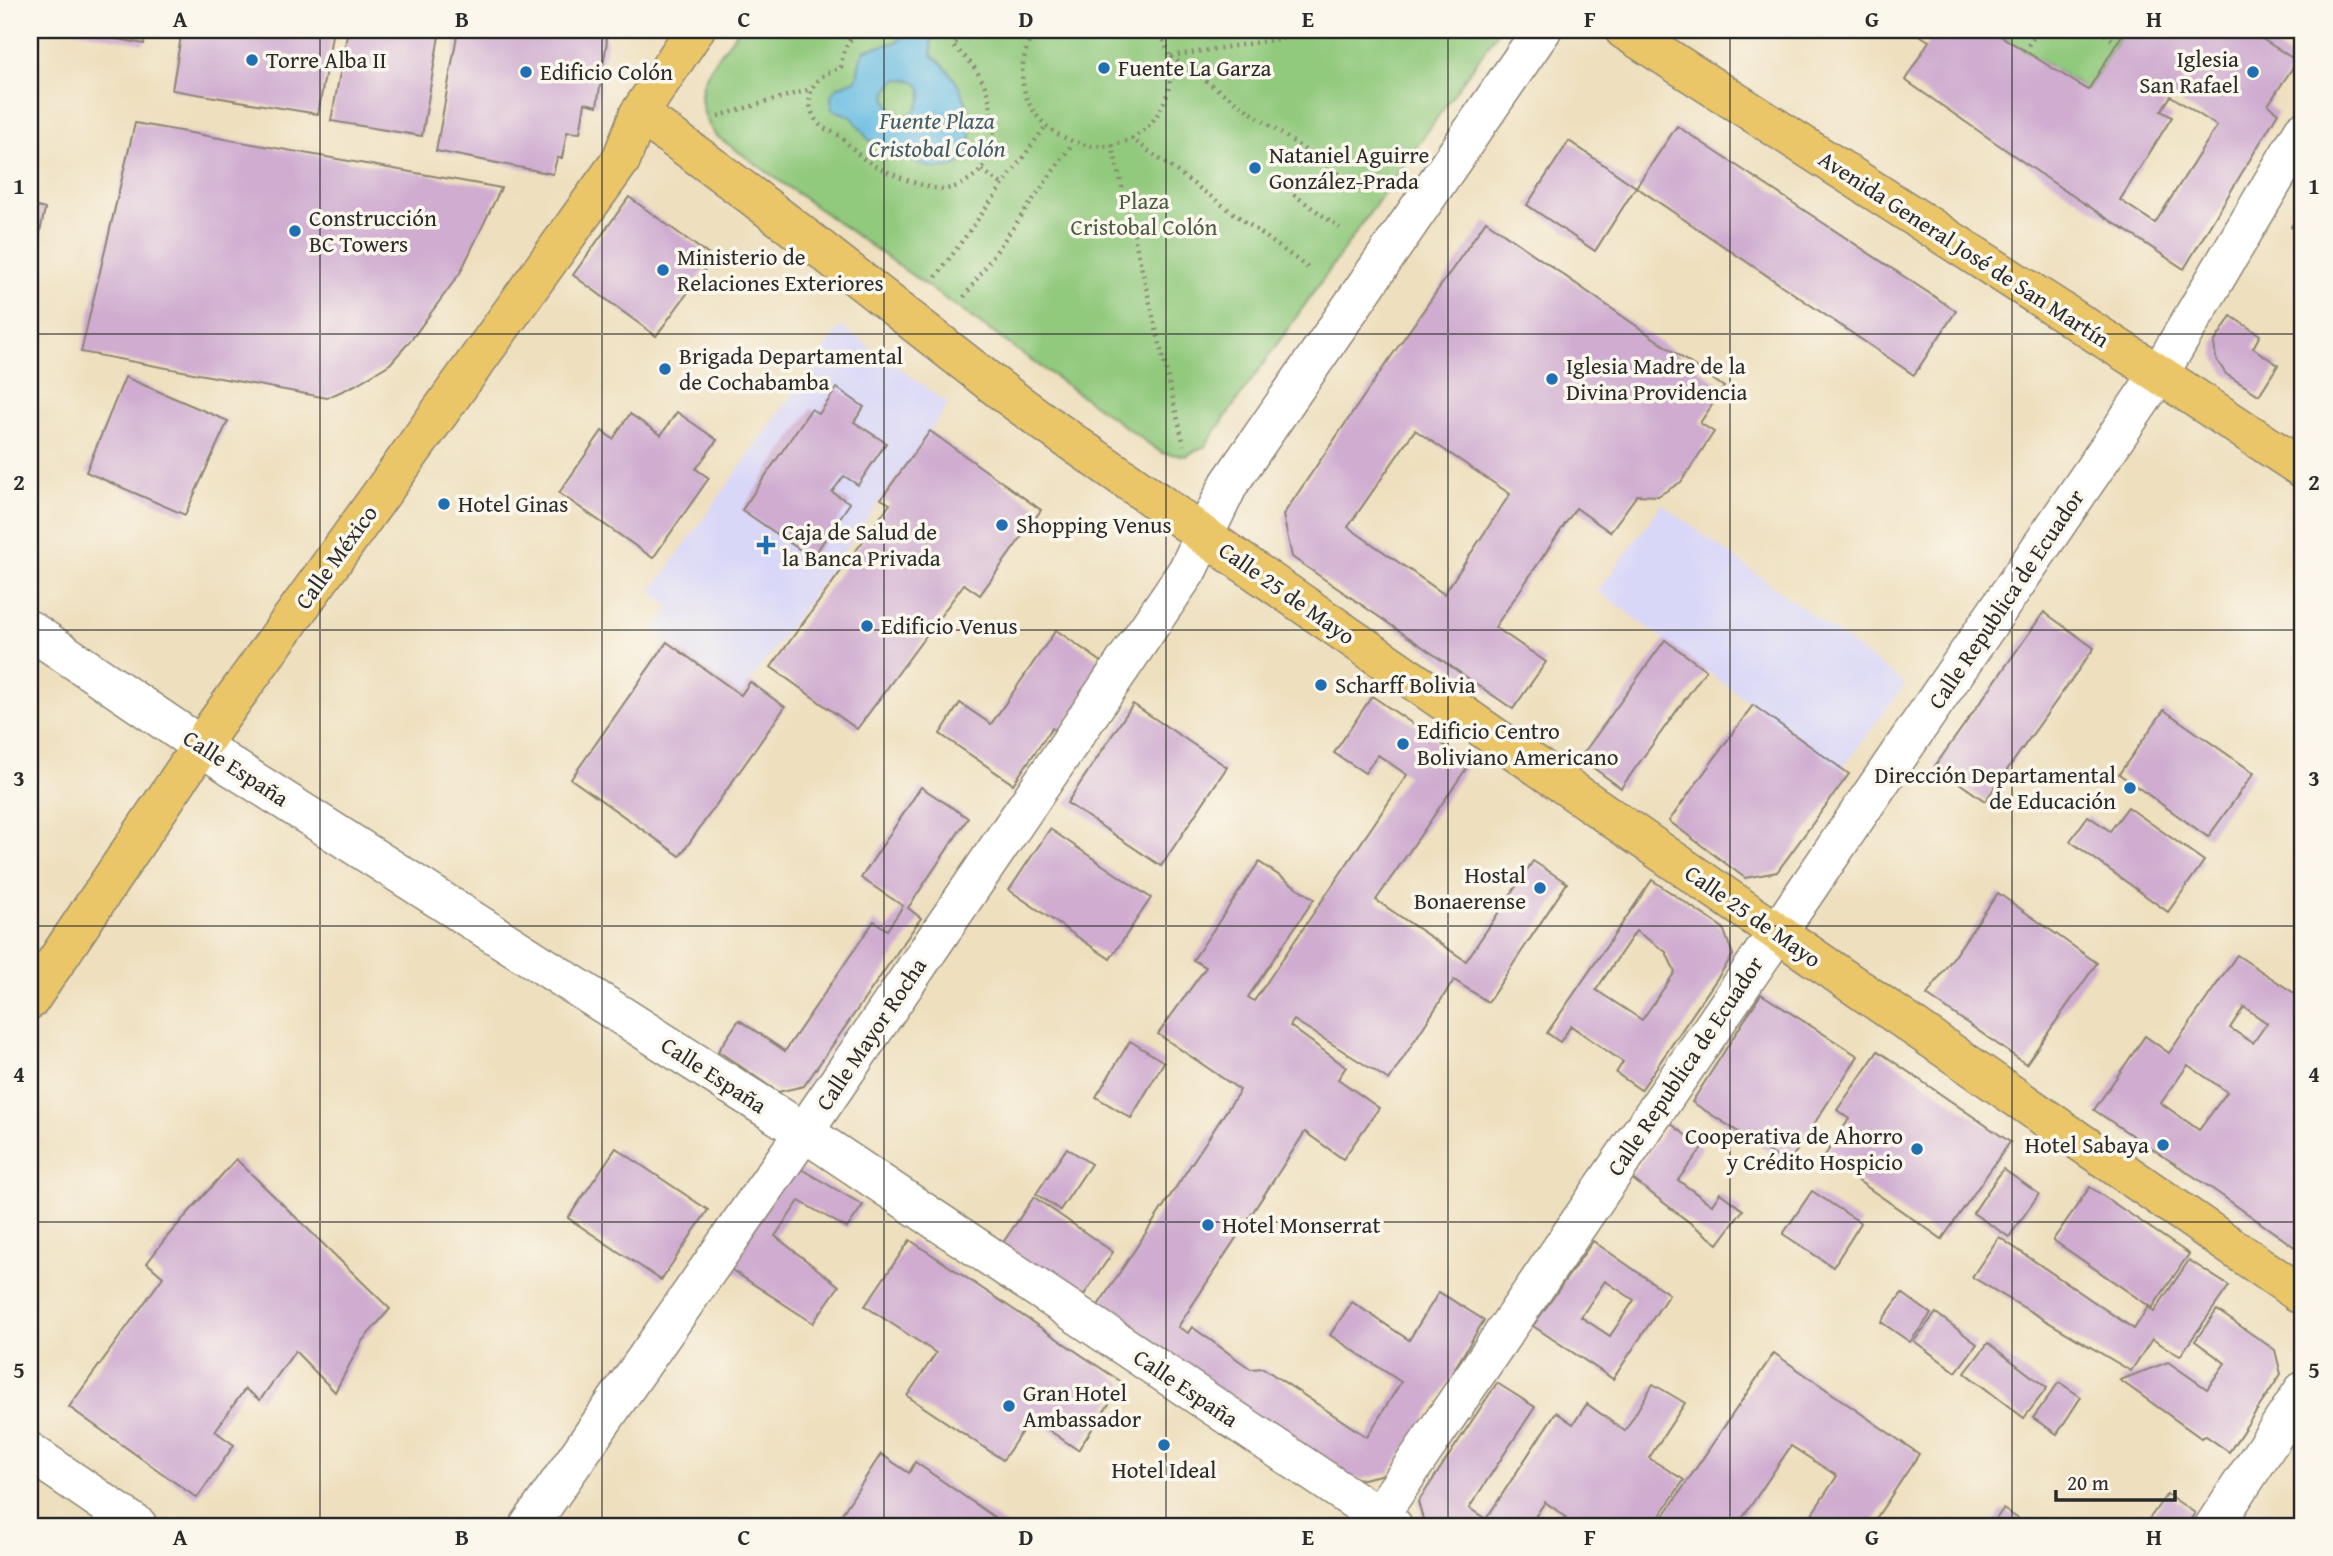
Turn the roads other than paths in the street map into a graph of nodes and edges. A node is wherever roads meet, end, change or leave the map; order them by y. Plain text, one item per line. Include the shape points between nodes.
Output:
1 (695, 30) edge
2 (1542, 30) edge
3 (1624, 30) edge
4 (639, 114) junction
5 (2303, 131) edge
6 (2159, 374) junction
7 (2303, 469) edge
8 (1203, 535) junction
9 (30, 630) edge
10 (201, 746) junction
11 (1777, 932) junction
12 (30, 1000) edge
13 (804, 1132) junction
14 (2303, 1296) edge
15 (2303, 1391) edge
16 (30, 1452) edge
17 (1385, 1521) edge
18 (138, 1526) edge
19 (529, 1526) edge
20 (2214, 1526) edge

1 - 4 main road
2 - 8 street via 1229,484
3 - 6 main road, Avenida General José de San Martín
4 - 8 main road via 707,161 1003,391
4 - 10 main road, Calle México via 621,160
5 - 6 street, Calle Republica de Ecuador
6 - 7 main road, Avenida General José de San Martín
6 - 11 street, Calle Republica de Ecuador
8 - 11 main road, Calle 25 de Mayo
8 - 13 street, Calle Mayor Rocha via 1187,571
9 - 10 street, Calle España
10 - 12 main road, Calle México
10 - 13 street, Calle España
11 - 14 main road, Calle 25 de Mayo
11 - 17 street, Calle Republica de Ecuador
13 - 17 street, Calle España
13 - 19 street, Calle Mayor Rocha
15 - 20 street
16 - 18 street

